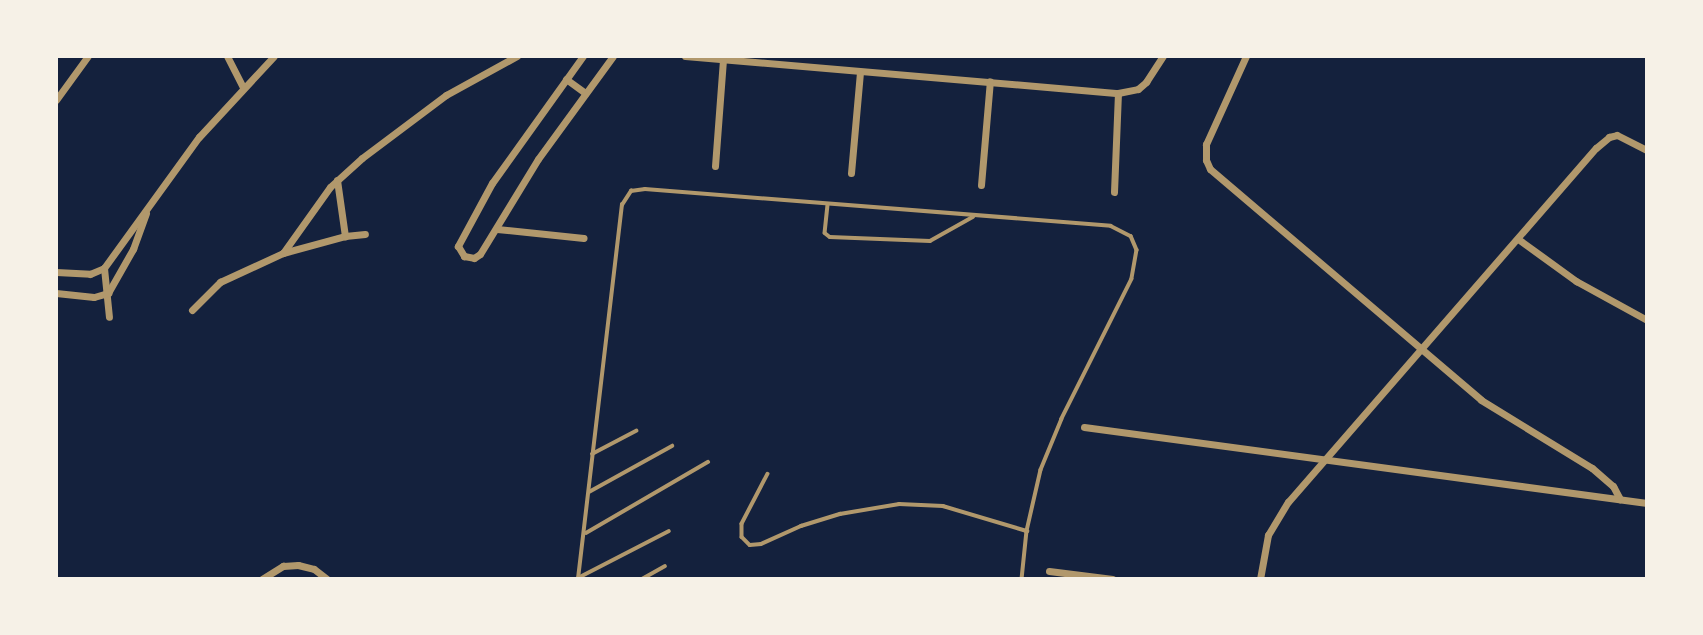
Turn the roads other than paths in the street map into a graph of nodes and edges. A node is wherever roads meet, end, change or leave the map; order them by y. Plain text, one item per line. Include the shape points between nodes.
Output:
1 (88, 56) edge
2 (228, 56) edge
3 (274, 56) edge
4 (517, 56) edge
5 (583, 56) edge
6 (613, 56) edge
7 (685, 56) edge
8 (787, 56) edge
9 (1163, 56) edge
10 (1247, 56) edge
11 (723, 60) junction
12 (785, 65) junction
13 (860, 72) junction
14 (565, 79) junction
15 (990, 81) junction
16 (243, 87) junction
17 (584, 93) junction
18 (1118, 93) junction
19 (56, 100) edge
20 (1647, 150) edge
21 (715, 166) dead end
22 (852, 173) dead end
23 (337, 180) junction
24 (981, 185) dead end
25 (1114, 192) dead end
26 (828, 205) junction
27 (146, 212) junction
28 (973, 217) junction
29 (497, 229) junction
30 (365, 234) dead end
31 (345, 236) junction
32 (584, 238) dead end
33 (1518, 239) junction
34 (283, 253) junction
35 (104, 268) junction
36 (56, 272) edge
37 (56, 293) edge
38 (108, 293) junction
39 (192, 310) dead end
40 (108, 317) dead end
41 (1647, 320) edge
42 (1422, 351) junction
43 (1084, 427) dead end
44 (636, 430) dead end
45 (672, 446) dead end
46 (592, 454) junction
47 (1323, 461) junction
48 (708, 462) dead end
49 (768, 474) dead end
50 (589, 492) junction
51 (1620, 499) junction
52 (1647, 503) edge
53 (669, 531) dead end
54 (1027, 531) junction
55 (586, 533) junction
56 (665, 566) dead end
57 (1049, 571) dead end
58 (262, 579) edge
59 (327, 579) edge
60 (578, 579) edge
61 (642, 579) edge
62 (1022, 579) edge
63 (1112, 579) edge
64 (1260, 579) edge

1 - 19 street
2 - 16 street
3 - 16 street
4 - 23 street via 446,96
5 - 14 street
6 - 17 street
7 - 11 street
8 - 12 street
9 - 18 street via 1138,89
10 - 42 street via 1205,150 1210,169
11 - 12 street
11 - 21 street
12 - 13 street
13 - 15 street
13 - 22 street
14 - 17 street
14 - 29 street via 492,183 462,237 459,252 477,257
15 - 18 street
15 - 24 street
16 - 27 street via 199,137
17 - 29 street
18 - 25 street
20 - 33 street via 1617,135 1604,140
23 - 31 street
23 - 34 street
26 - 28 lane
26 - 28 lane via 825,233 830,237 930,242
26 - 46 lane via 645,189 626,196 619,221
27 - 35 street
27 - 38 street via 133,249
28 - 54 lane via 1111,226 1126,232 1135,243 1132,279 1047,453
29 - 32 street
30 - 31 street
31 - 34 street
33 - 41 street via 1576,281
33 - 42 street
34 - 39 street via 220,282
35 - 36 street via 90,274
35 - 38 street
37 - 38 street via 94,297
38 - 40 street
42 - 47 street
42 - 51 street via 1501,414 1592,467
43 - 47 street
44 - 46 lane
45 - 50 lane
46 - 50 lane
47 - 51 street
47 - 64 street via 1268,535
48 - 55 lane
49 - 54 lane via 740,529 744,540 753,546 840,514 899,504 943,506
50 - 55 lane
51 - 52 street
53 - 60 lane
54 - 62 lane
55 - 60 lane
56 - 61 lane
57 - 63 street
58 - 59 street via 283,566 299,565

